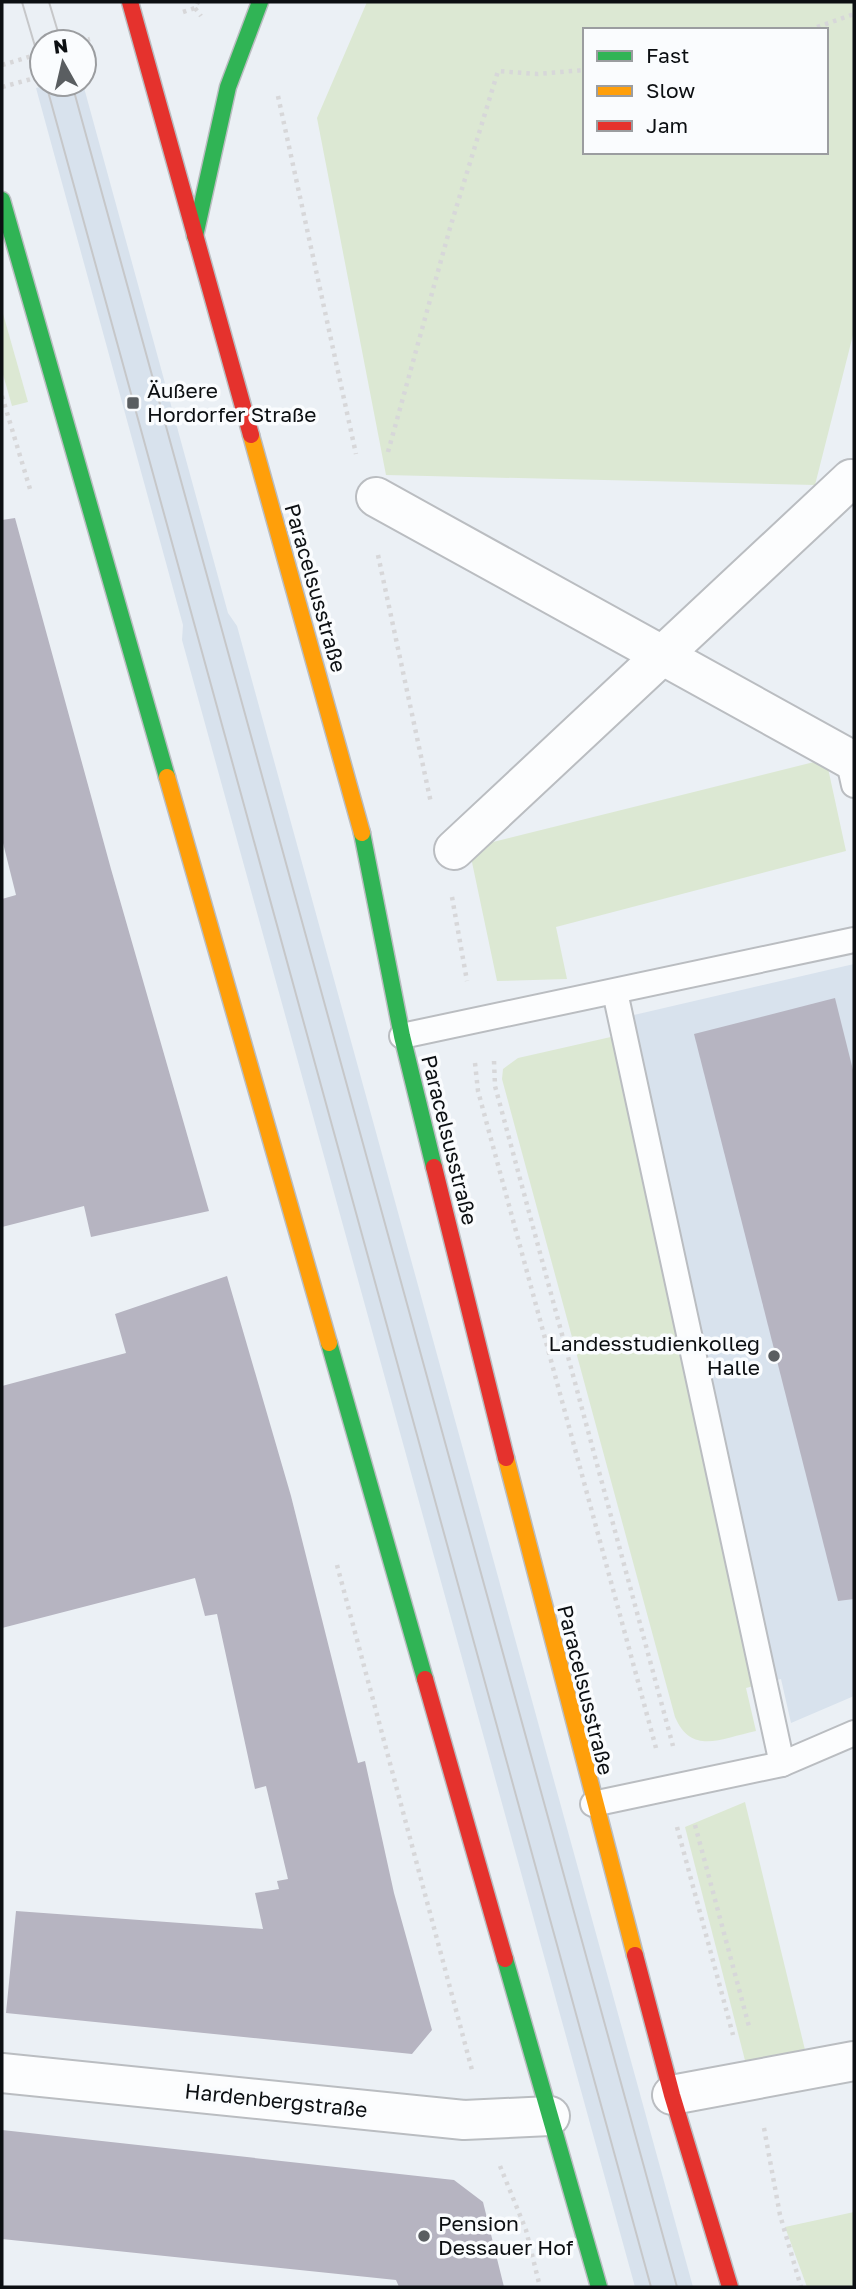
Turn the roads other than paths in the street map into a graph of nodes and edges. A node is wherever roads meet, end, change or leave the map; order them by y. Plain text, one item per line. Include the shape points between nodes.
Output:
1 (130, 2) edge
2 (260, 2) edge
3 (2, 200) edge
4 (195, 236) junction
5 (851, 479) dead end
6 (376, 497) road end
7 (662, 656) junction
8 (851, 772) edge
9 (454, 850) dead end
10 (854, 940) edge
11 (615, 992) junction
12 (402, 1037) junction
13 (854, 1733) edge
14 (782, 1764) junction
15 (593, 1804) junction
16 (854, 2061) edge
17 (2, 2073) edge
18 (672, 2095) junction
19 (550, 2116) junction
20 (599, 2287) edge
21 (730, 2287) edge

1 - 4 main road, Paracelsusstraße
2 - 4 main road via 242,41
3 - 19 main road
4 - 12 main road, Paracelsusstraße via 366,847
5 - 7 street
6 - 7 street
7 - 8 street
7 - 9 street
10 - 11 lane
11 - 12 lane
11 - 14 lane
12 - 15 main road, Paracelsusstraße
13 - 14 lane
14 - 15 lane
15 - 18 main road, Paracelsusstraße
16 - 18 street
17 - 19 street, Hardenbergstraße via 464,2120
18 - 21 main road, Paracelsusstraße
19 - 20 main road

